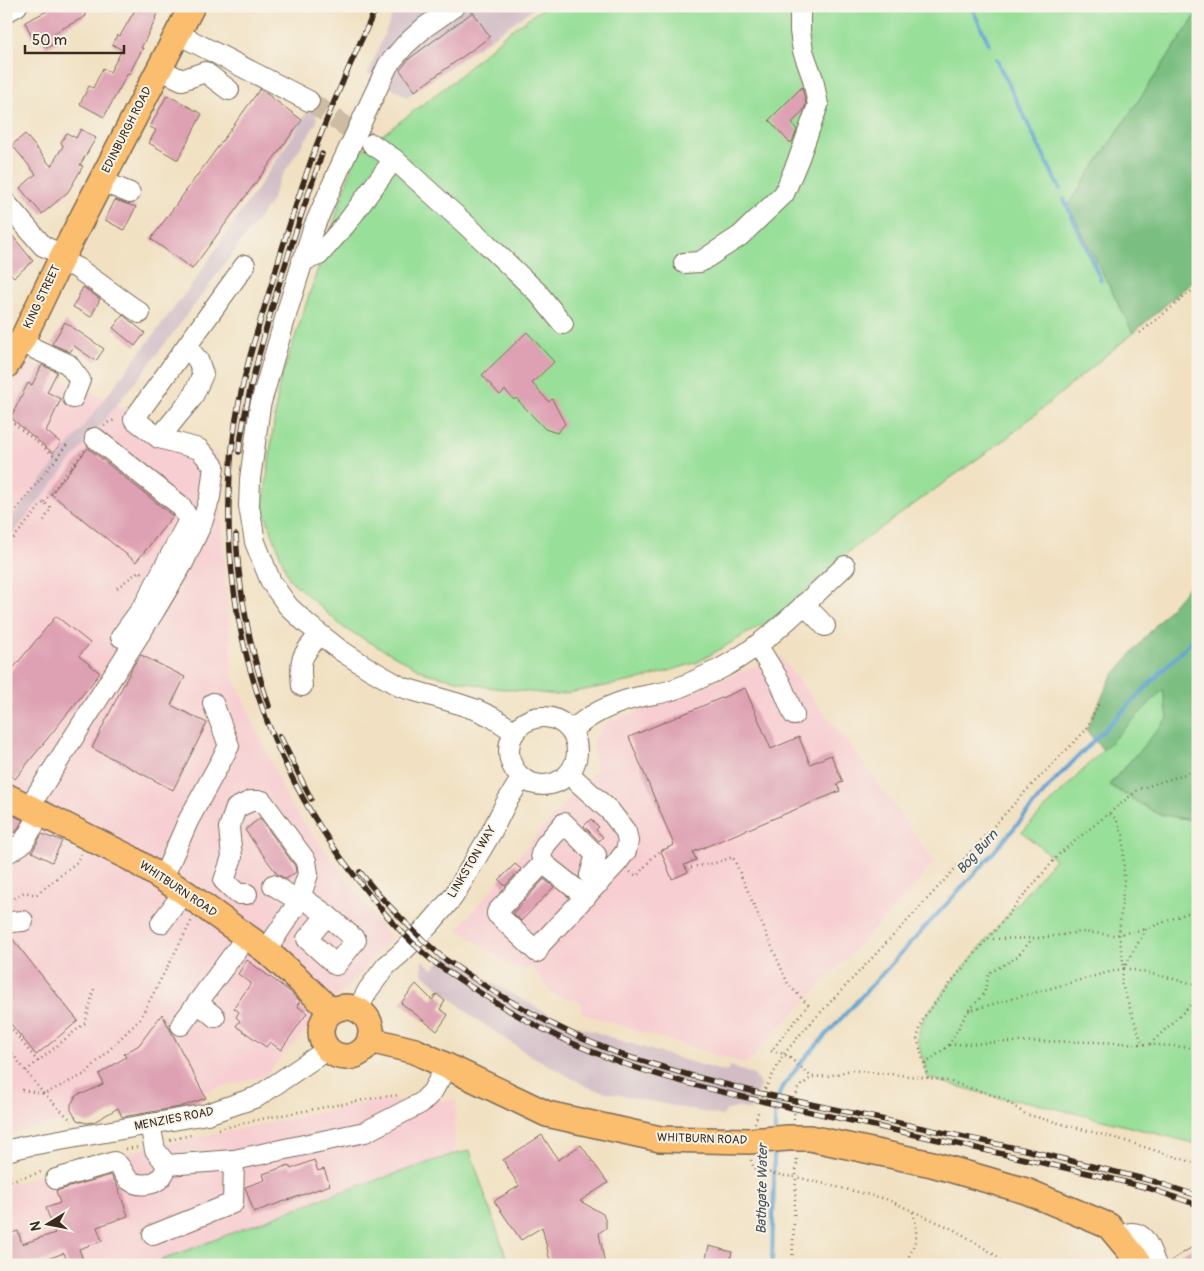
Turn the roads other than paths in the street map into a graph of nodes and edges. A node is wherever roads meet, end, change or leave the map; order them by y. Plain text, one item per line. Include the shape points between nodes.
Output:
1 (17, 6) edge
2 (192, 6) edge
3 (455, 6) edge
4 (800, 6) edge
5 (6, 12) edge
6 (178, 34) junction
7 (159, 68) junction
8 (229, 90) dead end
9 (309, 101) tunnel mouth
10 (372, 144) tunnel mouth
11 (394, 159) junction
12 (101, 181) junction
13 (130, 193) dead end
14 (6, 203) edge
15 (63, 254) junction
16 (302, 261) junction
17 (92, 263) dead end
18 (684, 263) dead end
19 (245, 265) dead end
20 (140, 313) dead end
21 (563, 324) dead end
22 (187, 347) junction
23 (13, 349) edge
24 (73, 398) dead end
25 (95, 438) road end
26 (159, 438) junction
27 (195, 522) junction
28 (845, 566) dead end
29 (804, 604) junction
30 (150, 607) junction
31 (824, 626) dead end
32 (319, 635) junction
33 (121, 636) dead end
34 (757, 645) junction
35 (302, 686) dead end
36 (213, 704) dead end
37 (794, 715) dead end
38 (572, 731) junction
39 (515, 732) junction
40 (569, 774) junction
41 (521, 779) junction
42 (6, 796) edge
43 (35, 810) junction
44 (6, 854) edge
45 (543, 863) junction
46 (163, 878) junction
47 (273, 885) dead end
48 (592, 890) junction
49 (247, 894) dead end
50 (192, 898) junction
51 (300, 899) junction
52 (327, 915) dead end
53 (162, 923) dead end
54 (256, 943) junction
55 (198, 1003) junction
56 (358, 1009) junction
57 (331, 1011) junction
58 (215, 1017) dead end
59 (181, 1025) dead end
60 (370, 1040) junction
61 (328, 1049) junction
62 (447, 1066) junction
63 (152, 1134) junction
64 (6, 1151) edge
65 (234, 1160) junction
66 (167, 1165) junction
67 (51, 1175) road end
68 (153, 1234) dead end
69 (1118, 1237) junction
70 (1140, 1265) edge
71 (1156, 1265) edge

1 - 5 street
2 - 6 main road, EDINBURGH ROAD
3 - 16 street via 404,45 388,65 337,174
4 - 18 street via 803,52 818,105 784,194 740,236 700,262
6 - 7 main road, EDINBURGH ROAD
6 - 9 street
7 - 8 street via 182,80 205,72
7 - 12 main road, EDINBURGH ROAD
10 - 11 street
11 - 16 street via 319,255
11 - 21 street via 487,244
12 - 13 street
12 - 15 main road, EDINBURGH ROAD
14 - 15 street via 43,246
15 - 17 street
15 - 20 street via 77,268
15 - 23 main road, KING STREET
16 - 32 street via 260,406 249,506 255,542 271,582 288,606
19 - 22 street
22 - 26 street via 198,360 203,374 192,398
22 - 26 street via 134,418
23 - 24 street via 35,349 68,364 80,380
25 - 27 street via 181,506
26 - 27 street via 199,449 214,466 210,497
27 - 30 street via 156,584
27 - 30 street via 183,563
28 - 29 street
29 - 31 street
29 - 34 street
30 - 33 street
30 - 43 street
32 - 35 street via 301,660
32 - 39 street via 401,687 477,710
34 - 37 street via 780,682
34 - 38 street via 694,681 610,706 583,720
36 - 46 street via 230,746 188,821
38 - 39 street via 554,718 543,717 522,724
38 - 40 street via 578,753
39 - 41 street via 509,752
40 - 41 street via 552,785 541,786
40 - 48 street via 610,810 626,832 628,841 626,851
41 - 56 street, LINKSTON WAY via 452,897 386,966
42 - 43 main road, WHITBURN ROAD
43 - 44 street via 23,843
43 - 46 main road, WHITBURN ROAD
45 - 48 street
45 - 48 street via 541,854 546,844 564,824 596,855 590,875
45 - 48 street via 497,912 537,952
46 - 50 main road, WHITBURN ROAD
47 - 51 street
49 - 51 street via 238,894 224,881 232,857 229,828 236,808 251,801 262,801 306,861 308,874
50 - 53 street
50 - 54 main road, WHITBURN ROAD
51 - 52 street
51 - 54 street via 271,943
54 - 55 street
54 - 57 main road, WHITBURN ROAD
55 - 58 street
55 - 59 street
56 - 57 main road via 344,1006
56 - 60 main road via 368,1019
57 - 61 main road via 321,1025 323,1042
60 - 61 main road via 360,1053 352,1056 343,1057
60 - 62 main road, WHITBURN ROAD via 415,1052
61 - 63 street, MENZIES ROAD via 257,1097
62 - 65 street via 421,1104 365,1132
62 - 69 main road, WHITBURN ROAD via 547,1114 660,1139 754,1141 810,1138 932,1164 1026,1191 1109,1226
63 - 64 street, MENZIES ROAD via 26,1146
63 - 66 street via 155,1150
65 - 66 street
65 - 68 street via 233,1203
66 - 67 street via 164,1174 152,1184 140,1185 128,1180 119,1164 114,1162
69 - 70 main road, WHITBURN ROAD
69 - 71 street via 1132,1232 1140,1236 1147,1243

